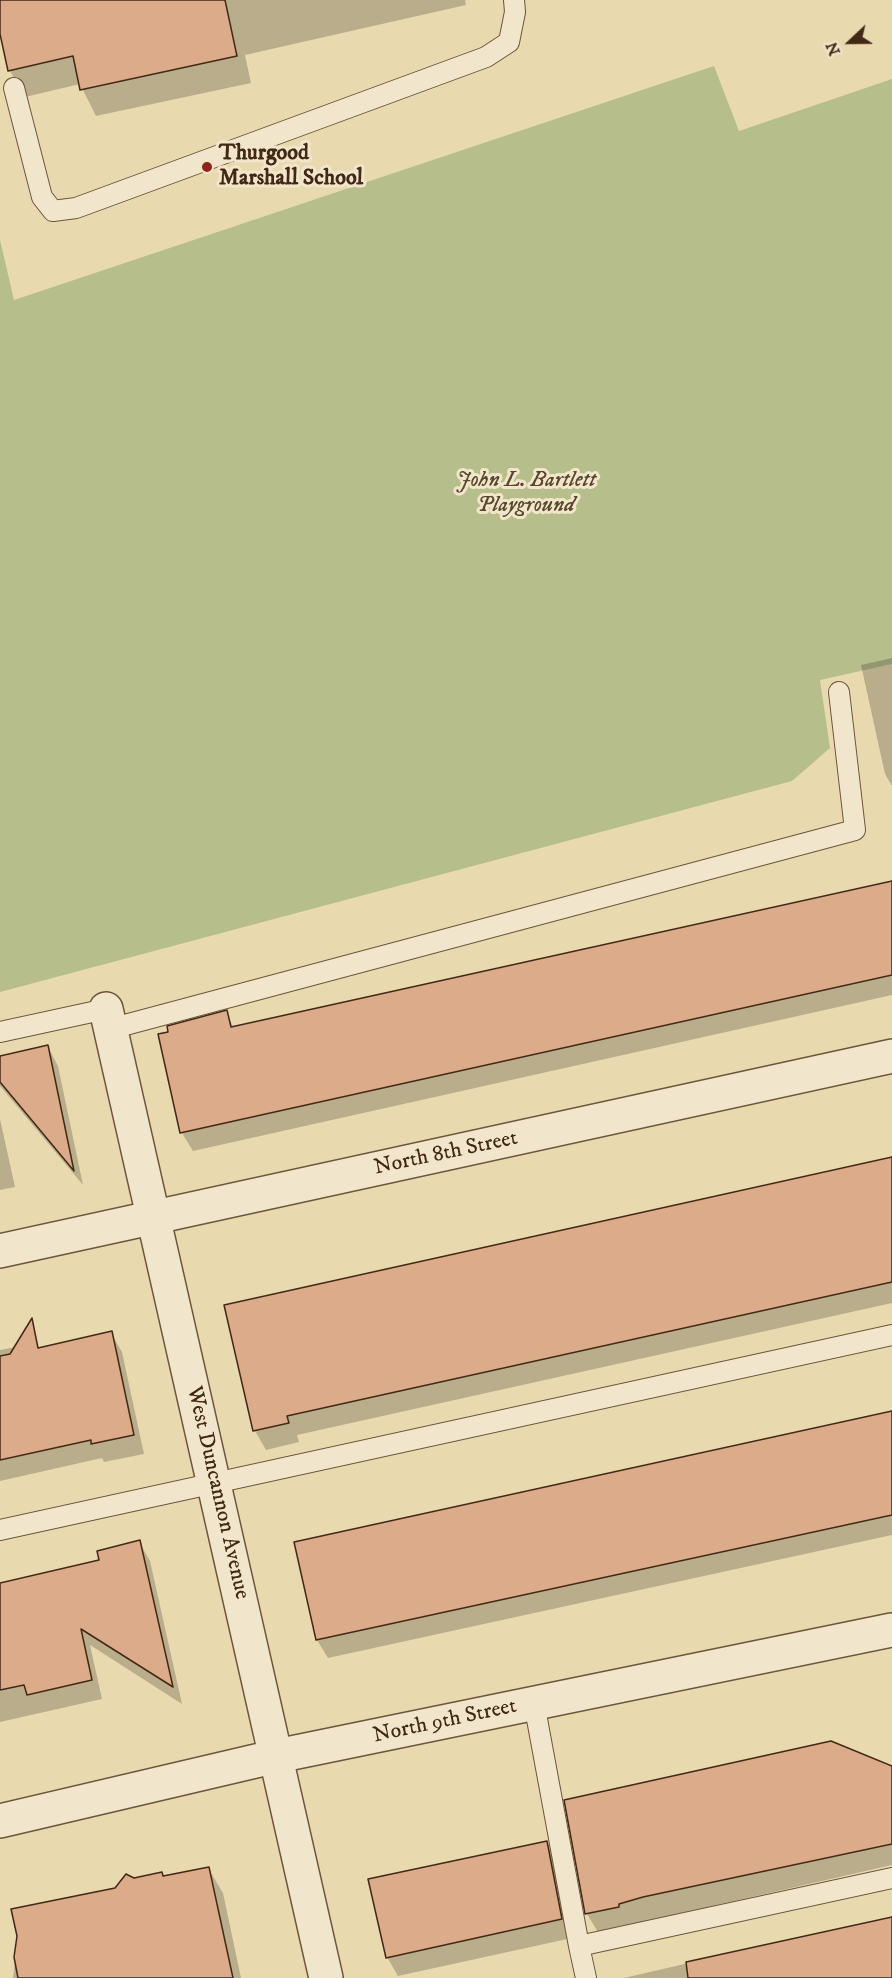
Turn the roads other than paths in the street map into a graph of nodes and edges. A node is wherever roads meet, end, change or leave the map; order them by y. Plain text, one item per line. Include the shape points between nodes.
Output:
1 (514, 0) edge
2 (14, 88) dead end
3 (839, 692) dead end
4 (108, 1019) junction
5 (0, 1032) edge
6 (892, 1056) edge
7 (154, 1217) junction
8 (0, 1251) edge
9 (892, 1335) edge
10 (215, 1483) junction
11 (0, 1530) edge
12 (892, 1630) edge
13 (534, 1703) junction
14 (277, 1756) junction
15 (0, 1821) edge
16 (892, 1878) edge
17 (579, 1946) junction
18 (326, 1978) edge
19 (586, 1978) edge

1 - 2 lane via 509,42 486,57 76,208 53,211 42,197
3 - 4 lane via 855,830
4 - 5 lane
4 - 7 street, West Duncannon Avenue
6 - 7 street, North 8th Street
7 - 8 street, North 8th Street
7 - 10 street, West Duncannon Avenue
9 - 10 lane
10 - 11 lane
10 - 14 street, West Duncannon Avenue
12 - 13 street, North 9th Street
13 - 14 street, North 9th Street
13 - 17 lane
14 - 15 street, North 9th Street
14 - 18 street, West Duncannon Avenue
16 - 17 lane
17 - 19 lane

